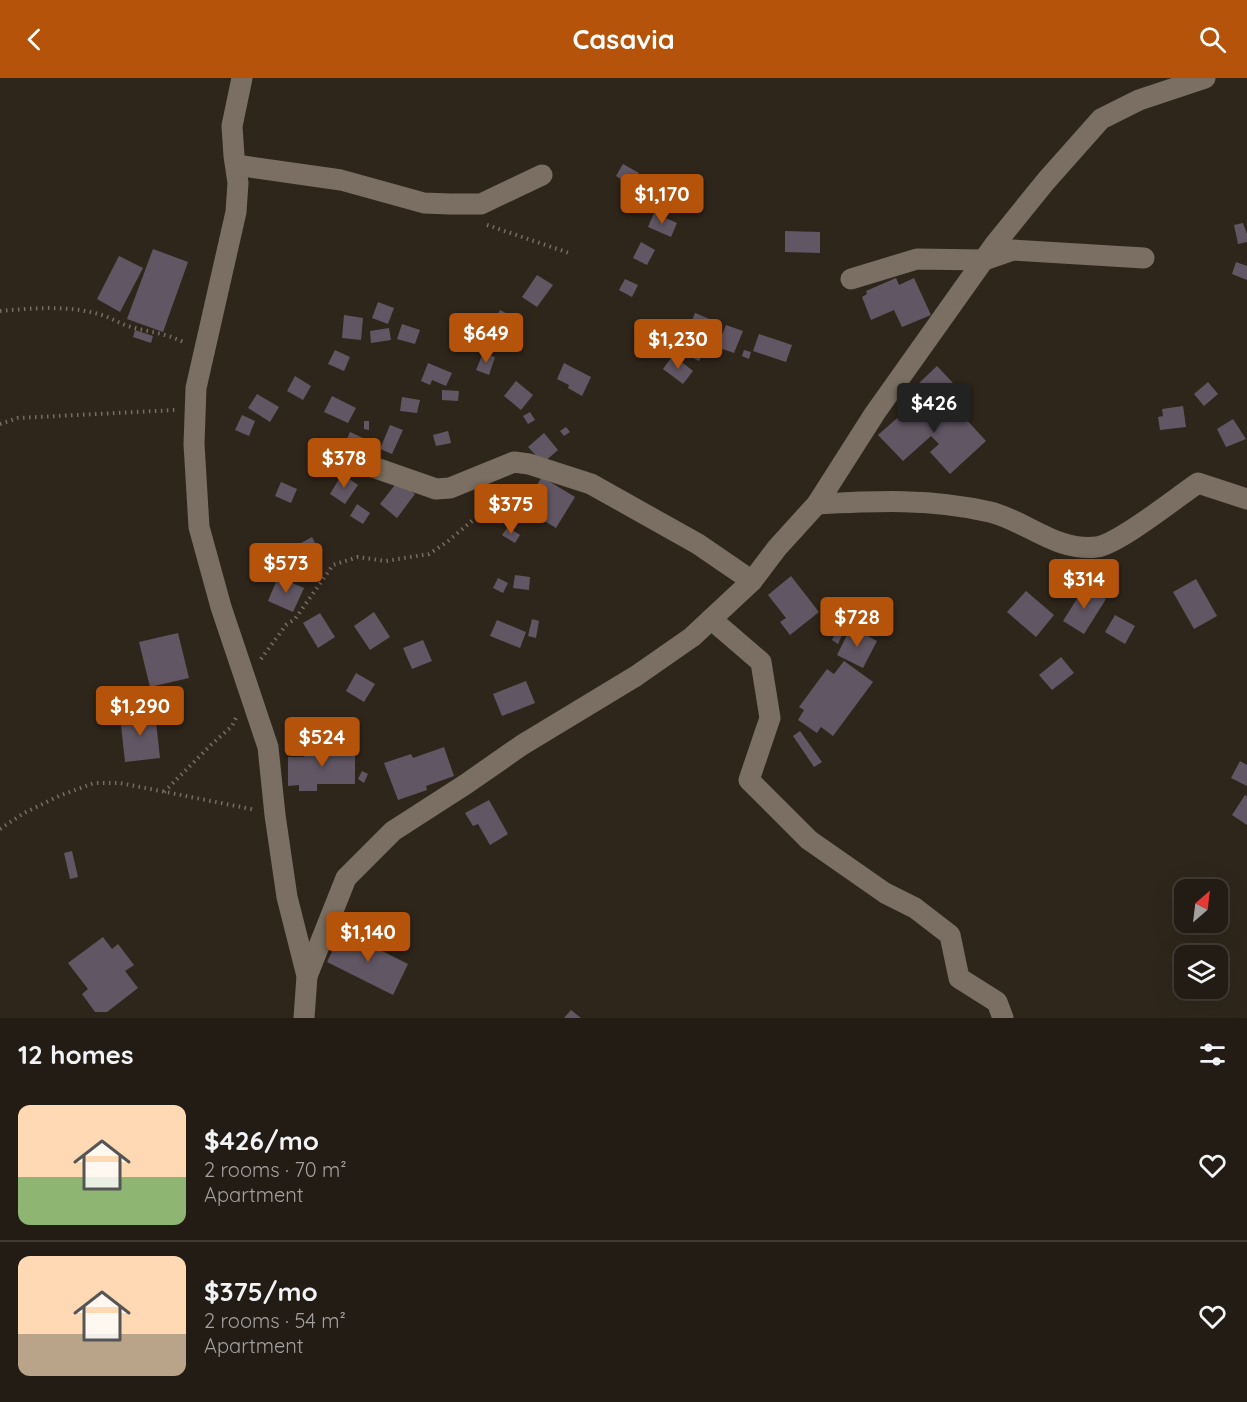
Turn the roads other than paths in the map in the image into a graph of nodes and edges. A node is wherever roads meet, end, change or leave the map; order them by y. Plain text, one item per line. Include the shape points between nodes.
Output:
1 (242, 78) edge
2 (1205, 78) edge
3 (236, 165) junction
4 (542, 175) dead end
5 (1144, 258) dead end
6 (984, 260) junction
7 (850, 279) dead end
8 (350, 459) dead end
9 (1247, 499) edge
10 (817, 504) junction
11 (752, 581) junction
12 (711, 619) junction
13 (307, 976) junction
14 (308, 1017) edge
15 (1003, 1018) edge

1 - 3 street via 232,126
2 - 6 street via 1138,100 1101,119
3 - 4 street via 341,180 424,202 450,204 481,204
3 - 13 street via 236,212 196,388 194,444 199,527 220,607 268,747 287,897
5 - 6 street via 1013,250
6 - 7 street via 917,259
6 - 10 street via 875,413
8 - 11 street via 436,489 471,481 514,462 529,465 591,484 698,544
9 - 10 street via 1198,483 1120,537 1098,547 1057,543 992,512 936,502
10 - 11 street
11 - 12 street
12 - 13 street via 636,676 522,745 393,831 346,878
12 - 15 street via 760,662 770,718 749,780 809,840 950,935 958,978 997,1002
13 - 14 street

